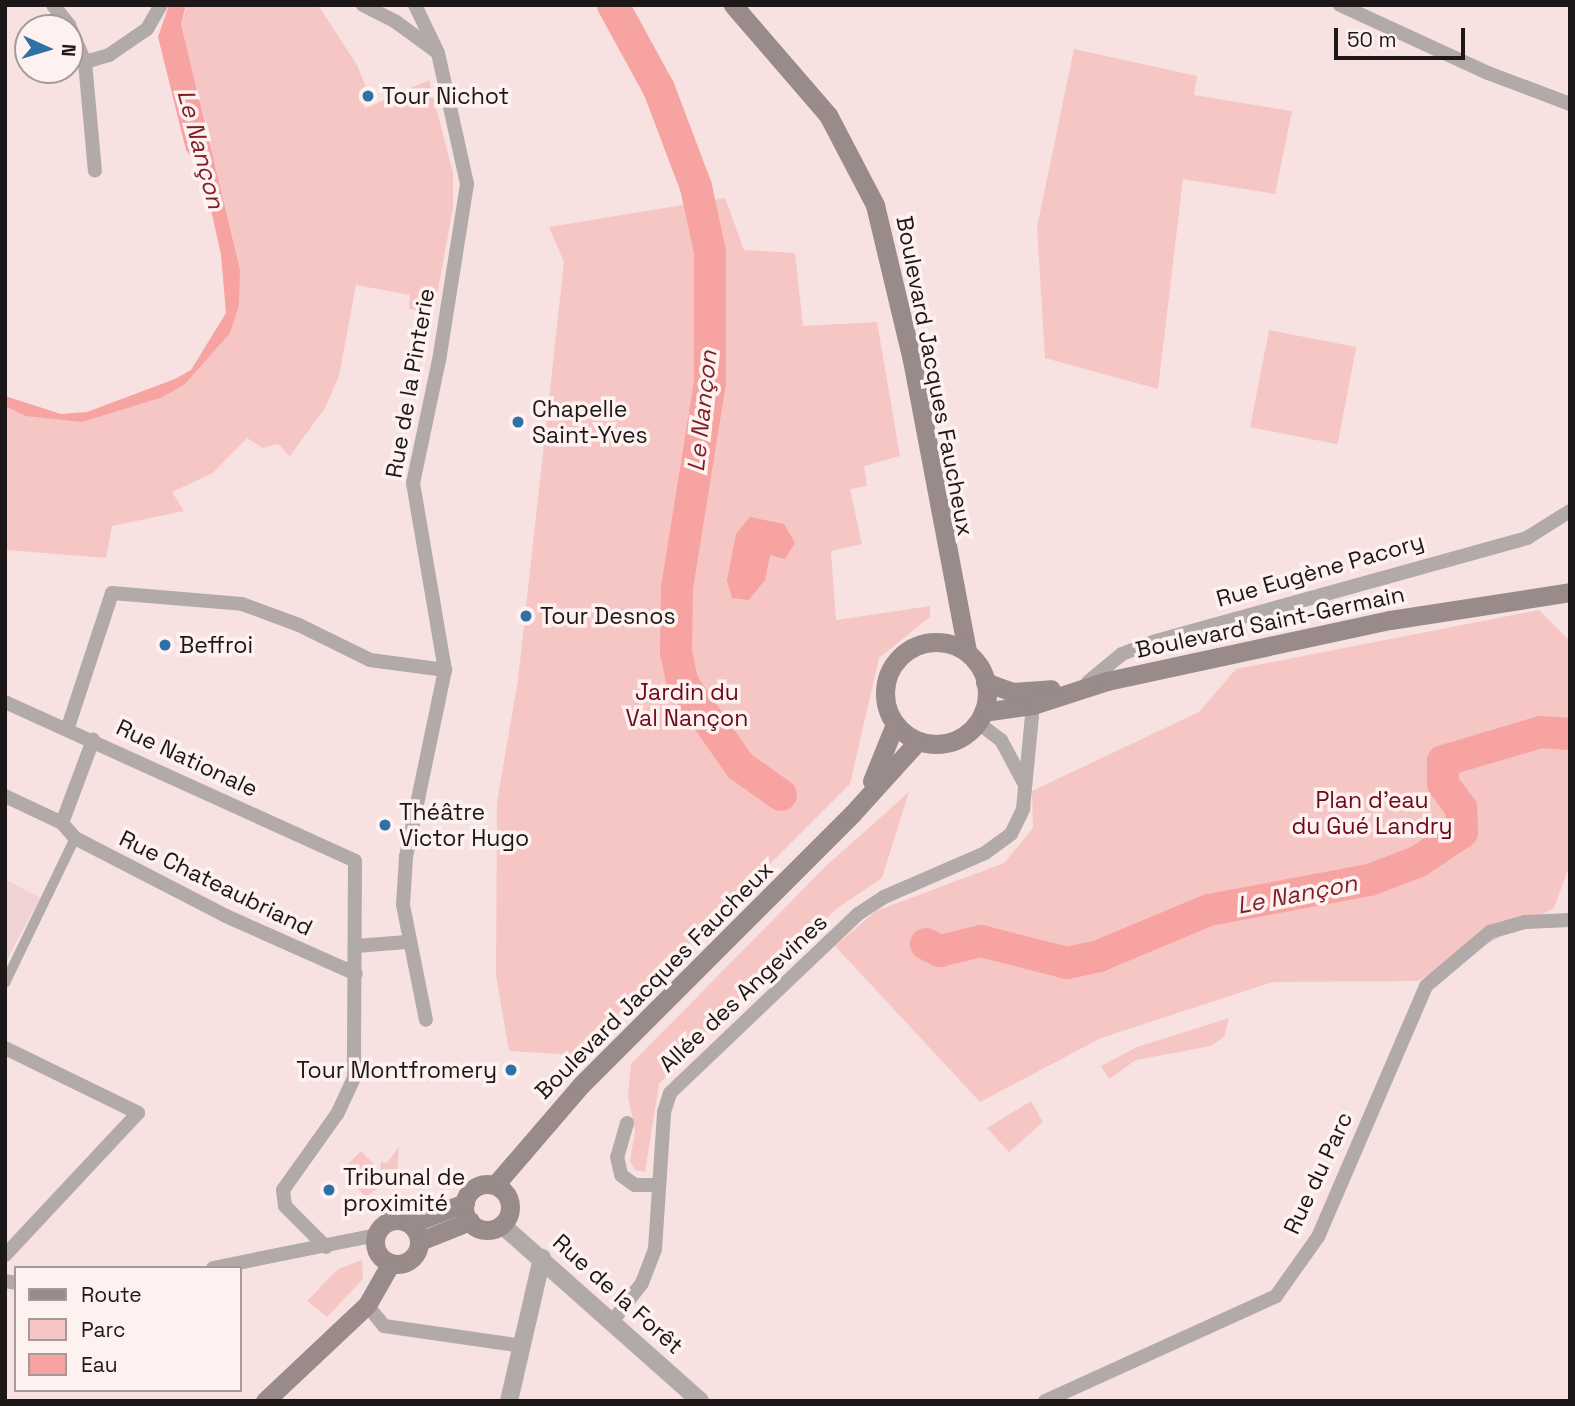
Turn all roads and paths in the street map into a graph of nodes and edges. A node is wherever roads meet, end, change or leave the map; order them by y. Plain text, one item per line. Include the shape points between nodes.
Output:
1 (53, 5) edge
2 (161, 5) edge
3 (363, 5) edge
4 (415, 5) edge
5 (733, 5) edge
6 (1340, 5) edge
7 (438, 53) junction
8 (85, 62) junction
9 (1570, 104) edge
10 (95, 171) dead end
11 (1570, 511) edge
12 (952, 592) junction
13 (1570, 592) edge
14 (937, 642) junction
15 (967, 652) junction
16 (445, 670) junction
17 (985, 682) junction
18 (1097, 682) junction
19 (5, 702) edge
20 (1033, 705) junction
21 (980, 717) junction
22 (895, 724) junction
23 (68, 727) junction
24 (93, 740) junction
25 (918, 741) junction
26 (1024, 782) junction
27 (5, 796) edge
28 (853, 813) junction
29 (62, 823) junction
30 (75, 838) junction
31 (1570, 920) edge
32 (407, 942) junction
33 (356, 946) junction
34 (356, 974) junction
35 (5, 983) edge
36 (426, 1020) dead end
37 (5, 1048) edge
38 (627, 1123) dead end
39 (495, 1185) junction
40 (659, 1185) junction
41 (467, 1212) junction
42 (502, 1225) junction
43 (415, 1232) junction
44 (377, 1235) junction
45 (326, 1247) junction
46 (5, 1255) edge
47 (542, 1258) junction
48 (391, 1264) junction
49 (224, 1266) edge
50 (367, 1305) junction
51 (611, 1323) junction
52 (522, 1346) junction
53 (265, 1401) edge
54 (509, 1401) edge
55 (700, 1401) edge
56 (1045, 1401) edge

1 - 8 street via 69,25
2 - 8 street via 147,29 109,55
3 - 7 street
4 - 7 street, Rue de la Pinterie
5 - 12 main road, Boulevard Jacques Faucheux via 828,115 875,205 912,360
6 - 9 street via 1488,73
7 - 16 street, Rue de la Pinterie via 467,201 412,482
8 - 10 street
11 - 18 street, Rue Eugène Pacory via 1527,538 1156,641 1122,654
12 - 14 main road, Boulevard Jacques Faucheux
12 - 15 main road, Boulevard Jacques Faucheux
13 - 18 main road, Boulevard Saint-Germain via 1390,620
14 - 15 main road
14 - 22 main road via 906,651 891,669 885,693
15 - 17 main road
16 - 23 street via 370,660 299,625 242,604 112,593
16 - 32 street, Rue de la Pinterie via 406,856 402,905
17 - 18 main road, Rue Eugène Pacory via 1012,692 1033,692
17 - 21 main road
18 - 20 main road, Boulevard Saint-Germain
19 - 23 street, Rue Nationale
20 - 21 main road, Boulevard Saint-Germain
20 - 26 street, Allée des Angevines
21 - 25 main road via 951,741
21 - 26 street via 1002,740
22 - 25 main road
22 - 28 main road, Boulevard Jacques Faucheux via 874,779
23 - 24 street, Rue Nationale
24 - 29 street
24 - 33 street, Rue Nationale via 355,861
25 - 28 main road, Boulevard Jacques Faucheux
26 - 40 street, Allée des Angevines via 1023,809 1011,834 985,853 884,897 858,914 670,1093 664,1112
27 - 29 street
28 - 39 main road, Boulevard Jacques Faucheux via 582,1084
29 - 30 street, Rue Chateaubriand
30 - 34 street, Rue Chateaubriand via 226,916
30 - 35 street
31 - 56 street, Rue du Parc via 1526,922 1490,932 1426,986 1318,1237 1276,1296
32 - 33 street
32 - 36 street, Rue de la Pinterie
33 - 34 street
34 - 45 street via 350,1091 283,1190 285,1206
37 - 46 street via 138,1113
38 - 40 street via 617,1157 621,1175 635,1185
39 - 41 main road via 473,1189
39 - 42 main road via 509,1200 509,1213
40 - 51 street, Allée des Angevines via 655,1249 642,1283
41 - 42 main road via 481,1229
41 - 43 main road
42 - 47 street, Rue de la Forêt
43 - 44 main road via 390,1222
43 - 48 main road via 411,1260
44 - 45 street
44 - 48 main road via 380,1255
45 - 49 street
47 - 51 street, Rue de la Forêt
47 - 52 street
48 - 50 main road
50 - 52 street via 384,1326
50 - 53 main road
51 - 55 street, Rue de la Forêt
52 - 54 street

